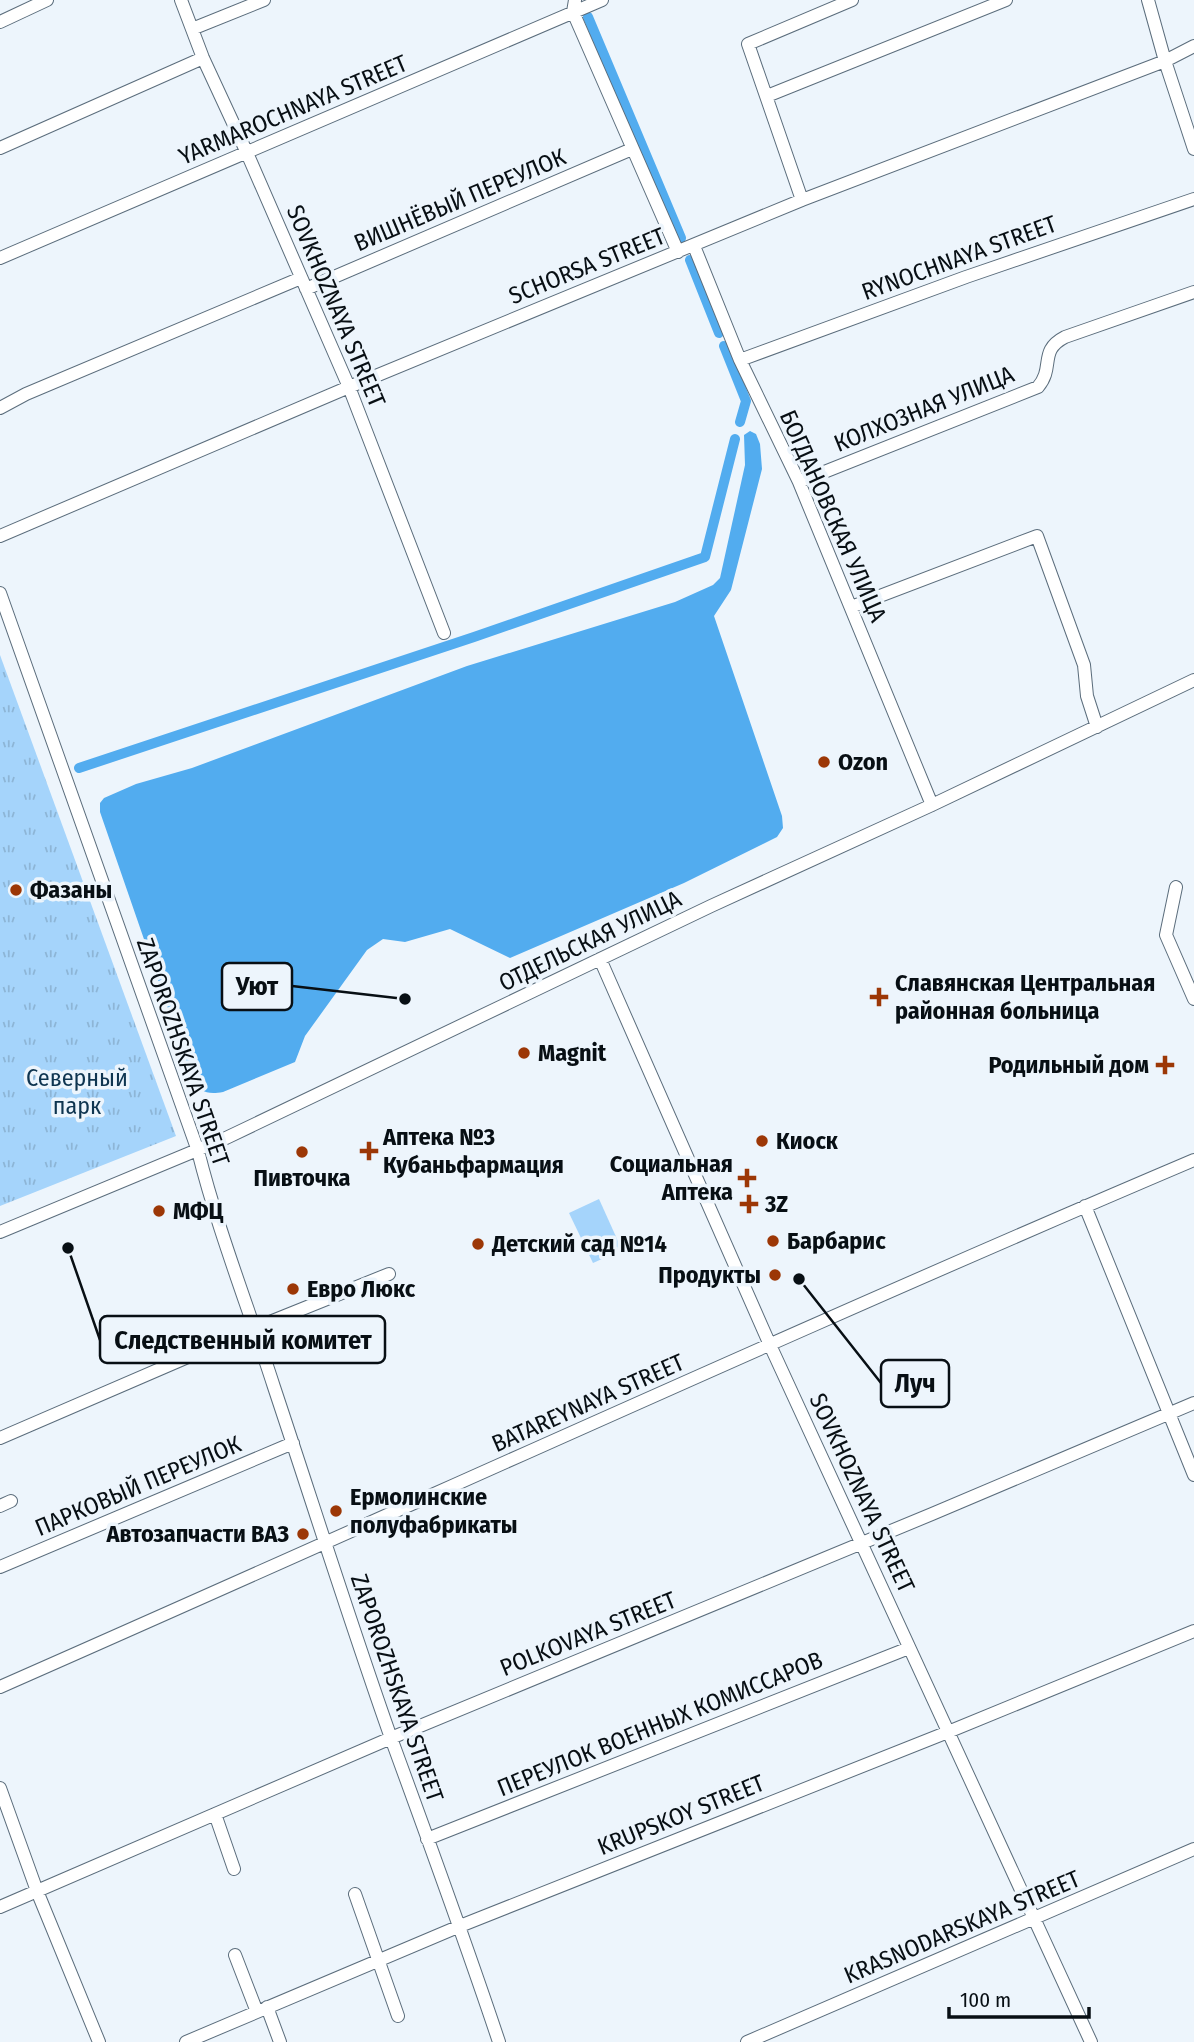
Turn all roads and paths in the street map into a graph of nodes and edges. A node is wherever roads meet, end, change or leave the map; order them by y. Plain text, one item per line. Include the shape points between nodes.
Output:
1 (47, 0) edge
2 (181, 0) edge
3 (264, 0) edge
4 (602, 0) edge
5 (852, 0) edge
6 (1006, 0) edge
7 (1148, 0) edge
8 (574, 6) edge
9 (0, 22) edge
10 (192, 29) junction
11 (1194, 46) edge
12 (203, 58) junction
13 (1165, 61) junction
14 (767, 96) junction
15 (0, 148) edge
16 (632, 149) junction
17 (1194, 149) edge
18 (247, 153) junction
19 (1194, 199) edge
20 (802, 200) junction
21 (694, 246) junction
22 (678, 251) junction
23 (0, 258) edge
24 (303, 284) junction
25 (1194, 292) edge
26 (740, 360) junction
27 (349, 387) junction
28 (0, 408) edge
29 (799, 482) junction
30 (0, 536) edge
31 (0, 593) edge
32 (851, 607) junction
33 (444, 633) dead end
34 (1194, 680) edge
35 (1097, 727) junction
36 (932, 805) junction
37 (1176, 887) dead end
38 (600, 959) junction
39 (1194, 999) edge
40 (198, 1151) junction
41 (1194, 1160) edge
42 (1085, 1206) junction
43 (0, 1232) edge
44 (390, 1274) dead end
45 (255, 1328) junction
46 (770, 1345) junction
47 (1194, 1403) edge
48 (1170, 1413) junction
49 (0, 1438) edge
50 (293, 1443) junction
51 (1194, 1475) edge
52 (325, 1544) junction
53 (861, 1544) junction
54 (0, 1567) edge
55 (1194, 1631) edge
56 (909, 1648) junction
57 (0, 1687) edge
58 (948, 1732) junction
59 (391, 1738) junction
60 (0, 1788) edge
61 (215, 1814) junction
62 (427, 1839) junction
63 (1194, 1849) edge
64 (234, 1869) dead end
65 (37, 1891) junction
66 (355, 1894) dead end
67 (0, 1907) edge
68 (1035, 1919) junction
69 (460, 1926) junction
70 (235, 1955) dead end
71 (378, 1960) junction
72 (262, 2009) junction
73 (398, 2016) dead end
74 (99, 2042) edge
75 (186, 2042) edge
76 (280, 2042) edge
77 (499, 2042) edge
78 (747, 2042) edge
79 (1091, 2042) edge

1 - 9 street
2 - 10 street, SOVKHOZNAYA STREET
3 - 10 street
4 - 8 street, YARMAROCHNAYA STREET
5 - 14 street via 748,44
6 - 14 street
7 - 13 street
8 - 16 street
8 - 18 street, YARMAROCHNAYA STREET
10 - 12 street, SOVKHOZNAYA STREET
11 - 13 street, SCHORSA STREET
12 - 15 street
12 - 18 street, SOVKHOZNAYA STREET
13 - 17 street
13 - 20 street, SCHORSA STREET
14 - 20 street
16 - 22 street
16 - 24 street, ВИШНЁВЫЙ ПЕРЕУЛОК
18 - 23 street, YARMAROCHNAYA STREET
18 - 24 street, SOVKHOZNAYA STREET
19 - 26 street, RYNOCHNAYA STREET
20 - 21 street, SCHORSA STREET
21 - 22 street, SCHORSA STREET
21 - 26 street, БОГДАНОВСКАЯ УЛИЦА
22 - 27 street, SCHORSA STREET
24 - 27 street, SOVKHOZNAYA STREET
24 - 28 street, ВИШНЁВЫЙ ПЕРЕУЛОК
25 - 29 street, КОЛХОЗНАЯ УЛИЦА via 1055,342 1038,387
26 - 29 street, БОГДАНОВСКАЯ УЛИЦА
27 - 30 street, SCHORSA STREET
27 - 33 street, SOVKHOZNAYA STREET
29 - 32 street, БОГДАНОВСКАЯ УЛИЦА
31 - 40 street, ZAPOROZHSKAYA STREET
32 - 35 street via 1037,536 1084,666
32 - 36 street, БОГДАНОВСКАЯ УЛИЦА
34 - 35 street, ОТДЕЛЬСКАЯ УЛИЦА
35 - 36 street, ОТДЕЛЬСКАЯ УЛИЦА
36 - 38 street, ОТДЕЛЬСКАЯ УЛИЦА
37 - 39 street via 1166,936
38 - 40 street, ОТДЕЛЬСКАЯ УЛИЦА
38 - 46 street, SOVKHOZNAYA STREET
40 - 43 street, ОТДЕЛЬСКАЯ УЛИЦА
40 - 45 street, ZAPOROZHSKAYA STREET
41 - 42 street, BATAREYNAYA STREET
42 - 46 street, BATAREYNAYA STREET
42 - 48 street
44 - 45 street
45 - 49 street
45 - 50 street, ZAPOROZHSKAYA STREET
46 - 52 street, BATAREYNAYA STREET
46 - 53 street, SOVKHOZNAYA STREET
47 - 48 street, POLKOVAYA STREET
48 - 51 street
48 - 53 street, POLKOVAYA STREET
50 - 52 street, ZAPOROZHSKAYA STREET
50 - 54 street, ПАРКОВЫЙ ПЕРЕУЛОК
52 - 57 street, BATAREYNAYA STREET
52 - 59 street, ZAPOROZHSKAYA STREET
53 - 56 street, SOVKHOZNAYA STREET
53 - 59 street, POLKOVAYA STREET
55 - 58 street, KRUPSKOY STREET
56 - 58 street, SOVKHOZNAYA STREET
56 - 62 street, ПЕРЕУЛОК ВОЕННЫХ КОМИССАРОВ
58 - 68 street, SOVKHOZNAYA STREET
58 - 69 street, KRUPSKOY STREET
59 - 61 street, POLKOVAYA STREET
59 - 62 street, ZAPOROZHSKAYA STREET
60 - 65 street
61 - 64 street
61 - 65 street, POLKOVAYA STREET
62 - 69 street, ZAPOROZHSKAYA STREET
63 - 68 street, KRASNODARSKAYA STREET
65 - 67 street, POLKOVAYA STREET
65 - 74 street
66 - 71 street
68 - 78 street, KRASNODARSKAYA STREET
68 - 79 street, SOVKHOZNAYA STREET
69 - 71 street, KRUPSKOY STREET
69 - 77 street, ZAPOROZHSKAYA STREET
70 - 72 street
71 - 72 street, KRUPSKOY STREET
71 - 73 street
72 - 75 street, KRUPSKOY STREET
72 - 76 street

